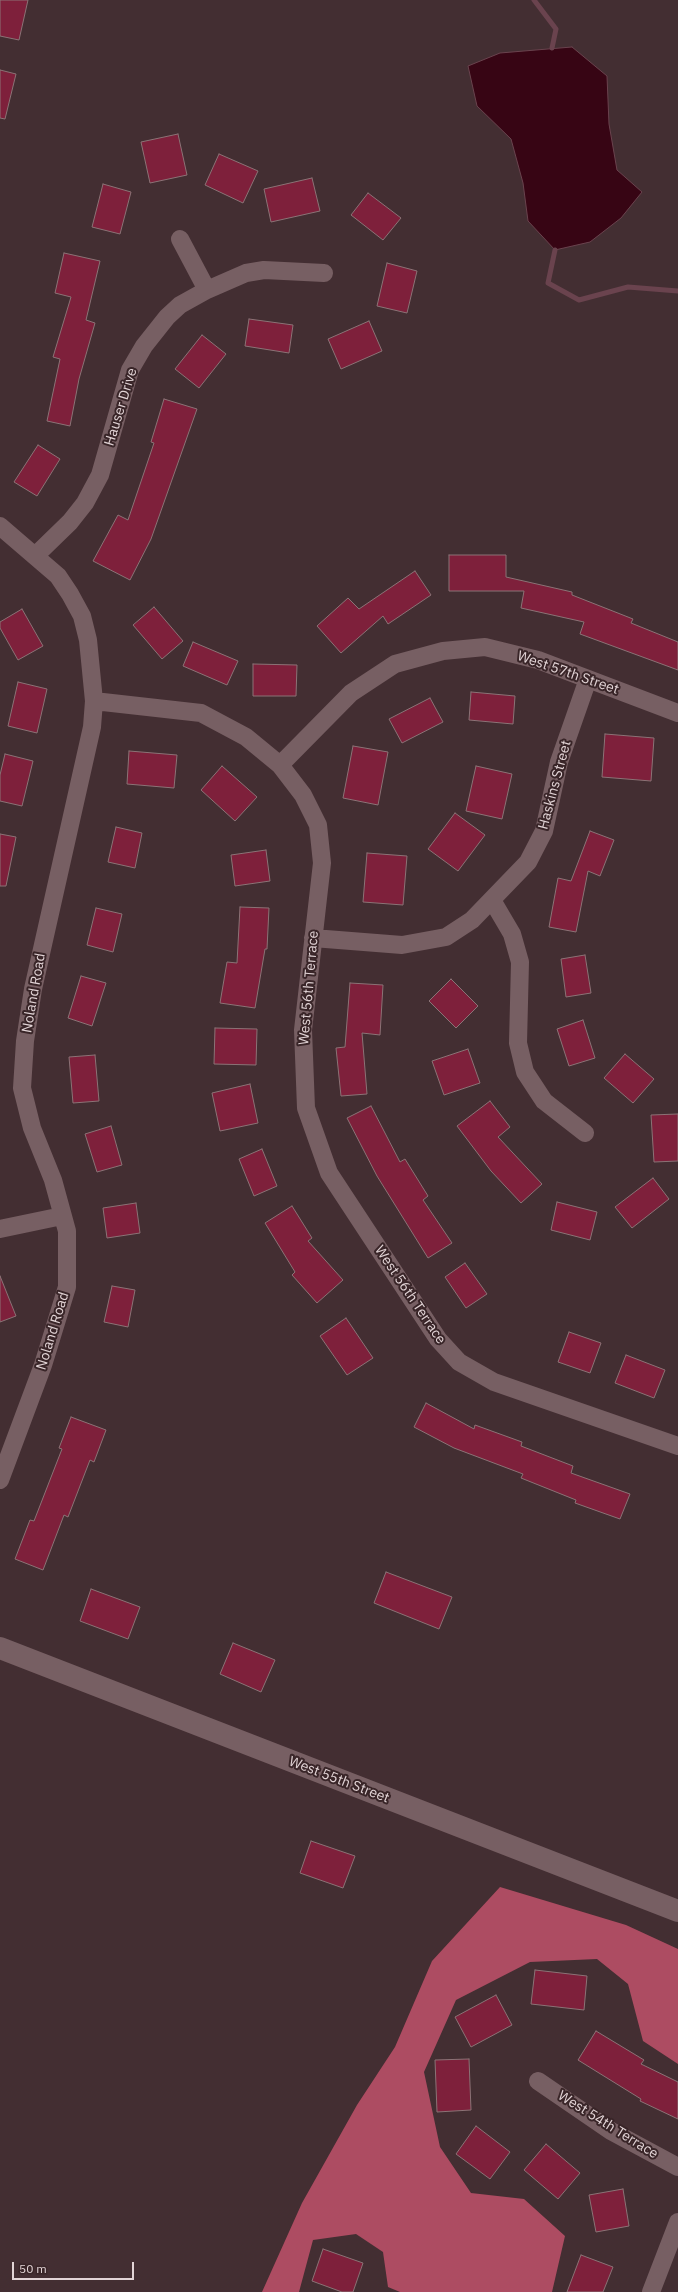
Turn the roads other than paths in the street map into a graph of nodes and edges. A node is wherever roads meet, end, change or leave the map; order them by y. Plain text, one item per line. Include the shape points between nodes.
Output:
1 (180, 239) dead end
2 (324, 273) dead end
3 (207, 290) junction
4 (0, 526) edge
5 (35, 556) junction
6 (588, 679) junction
7 (94, 701) junction
8 (678, 712) edge
9 (280, 766) junction
10 (492, 900) junction
11 (314, 938) junction
12 (585, 1133) dead end
13 (62, 1216) junction
14 (0, 1229) edge
15 (678, 1446) edge
16 (0, 1480) edge
17 (0, 1648) edge
18 (678, 1911) edge
19 (538, 2081) dead end
20 (678, 2167) edge
21 (678, 2222) edge
22 (651, 2292) edge

1 - 3 street
2 - 3 street, Hauser Drive via 264,270 246,273
3 - 5 street, Hauser Drive via 180,305 144,346 125,385 100,475 70,522
4 - 5 street, Noland Road
5 - 7 street, Noland Road via 58,576 82,616 88,640
6 - 8 street, West 57th Street
6 - 9 street, West 57th Street via 538,660 485,647 443,651 395,664 351,693
6 - 10 street, Haskins Street via 559,762 544,831 528,862
7 - 9 street, West 56th Terrace via 201,713 246,737
7 - 13 street, Noland Road via 92,727 33,989 22,1088 32,1128 53,1180
9 - 11 street, West 56th Terrace via 303,795 318,825 322,863
10 - 11 street, Haskins Street via 472,920 446,937 402,945
10 - 12 street via 512,934 520,962 518,1043 525,1072 544,1101
11 - 15 street, West 56th Terrace via 303,1030 306,1108 329,1173 438,1339 459,1362 494,1382
13 - 14 street
13 - 16 street, Noland Road via 67,1231 67,1287 43,1365
17 - 18 street, West 55th Street
19 - 20 street, West 54th Terrace via 611,2130
21 - 22 street

